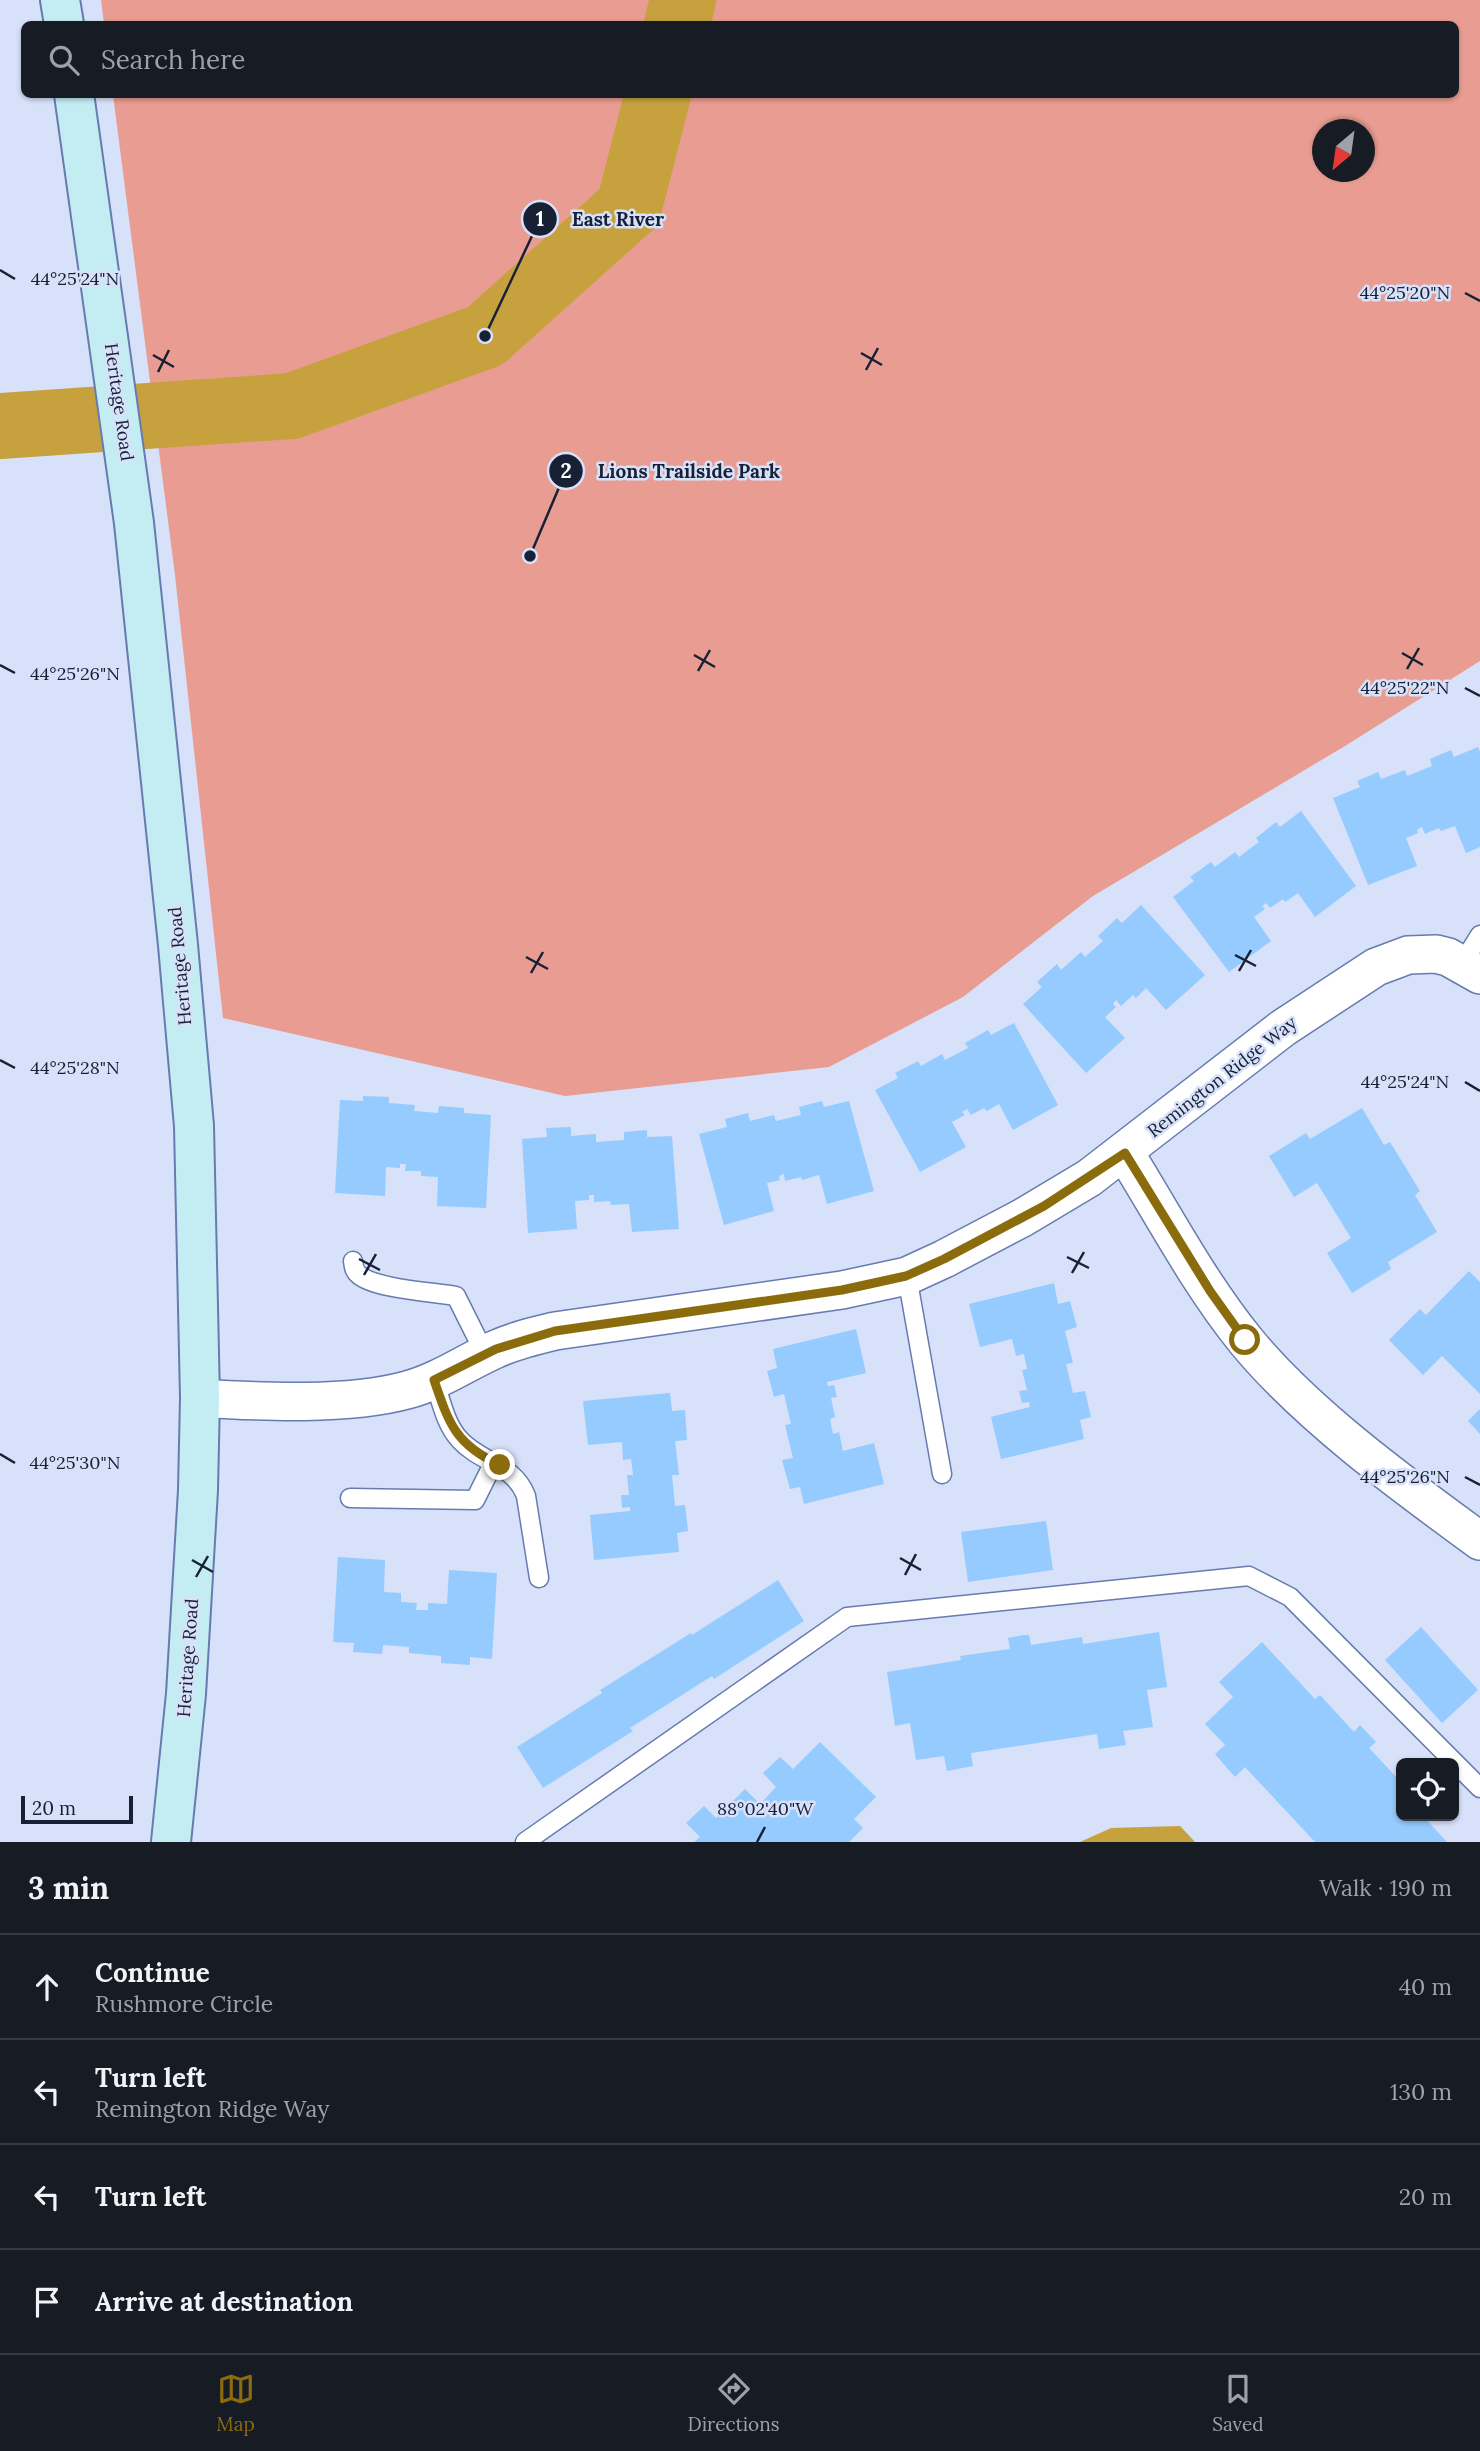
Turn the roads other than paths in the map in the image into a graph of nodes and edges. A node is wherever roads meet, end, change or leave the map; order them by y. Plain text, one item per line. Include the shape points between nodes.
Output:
1 (60, 0) edge
2 (64, 21) edge
3 (75, 98) edge
4 (1474, 958) edge
5 (1125, 1153) junction
6 (353, 1261) dead end
7 (906, 1276) junction
8 (485, 1354) junction
9 (434, 1380) junction
10 (200, 1398) junction
11 (494, 1462) junction
12 (942, 1474) dead end
13 (350, 1497) dead end
14 (1480, 1541) edge
15 (539, 1578) dead end
16 (1480, 1788) edge
17 (171, 1842) edge
18 (525, 1842) edge

1 - 2 main road
3 - 10 main road, Heritage Road via 134,523 178,945 194,1126
4 - 5 street, Remington Ridge Way via 1423,954 1376,967 1265,1042
5 - 7 street, Remington Ridge Way via 1044,1206
5 - 14 street via 1210,1291 1277,1376 1358,1447
6 - 8 lane via 360,1276 376,1283 456,1296
7 - 8 street, Remington Ridge Way via 842,1290 555,1331
7 - 12 lane
8 - 9 street, Remington Ridge Way
9 - 10 street, Remington Ridge Way via 408,1390 361,1397 289,1401
9 - 11 lane via 453,1430 470,1448
10 - 17 main road, Heritage Road via 186,1694
11 - 13 lane via 475,1500
11 - 15 lane via 512,1474 526,1496
16 - 18 lane via 1290,1597 1249,1576 848,1617

